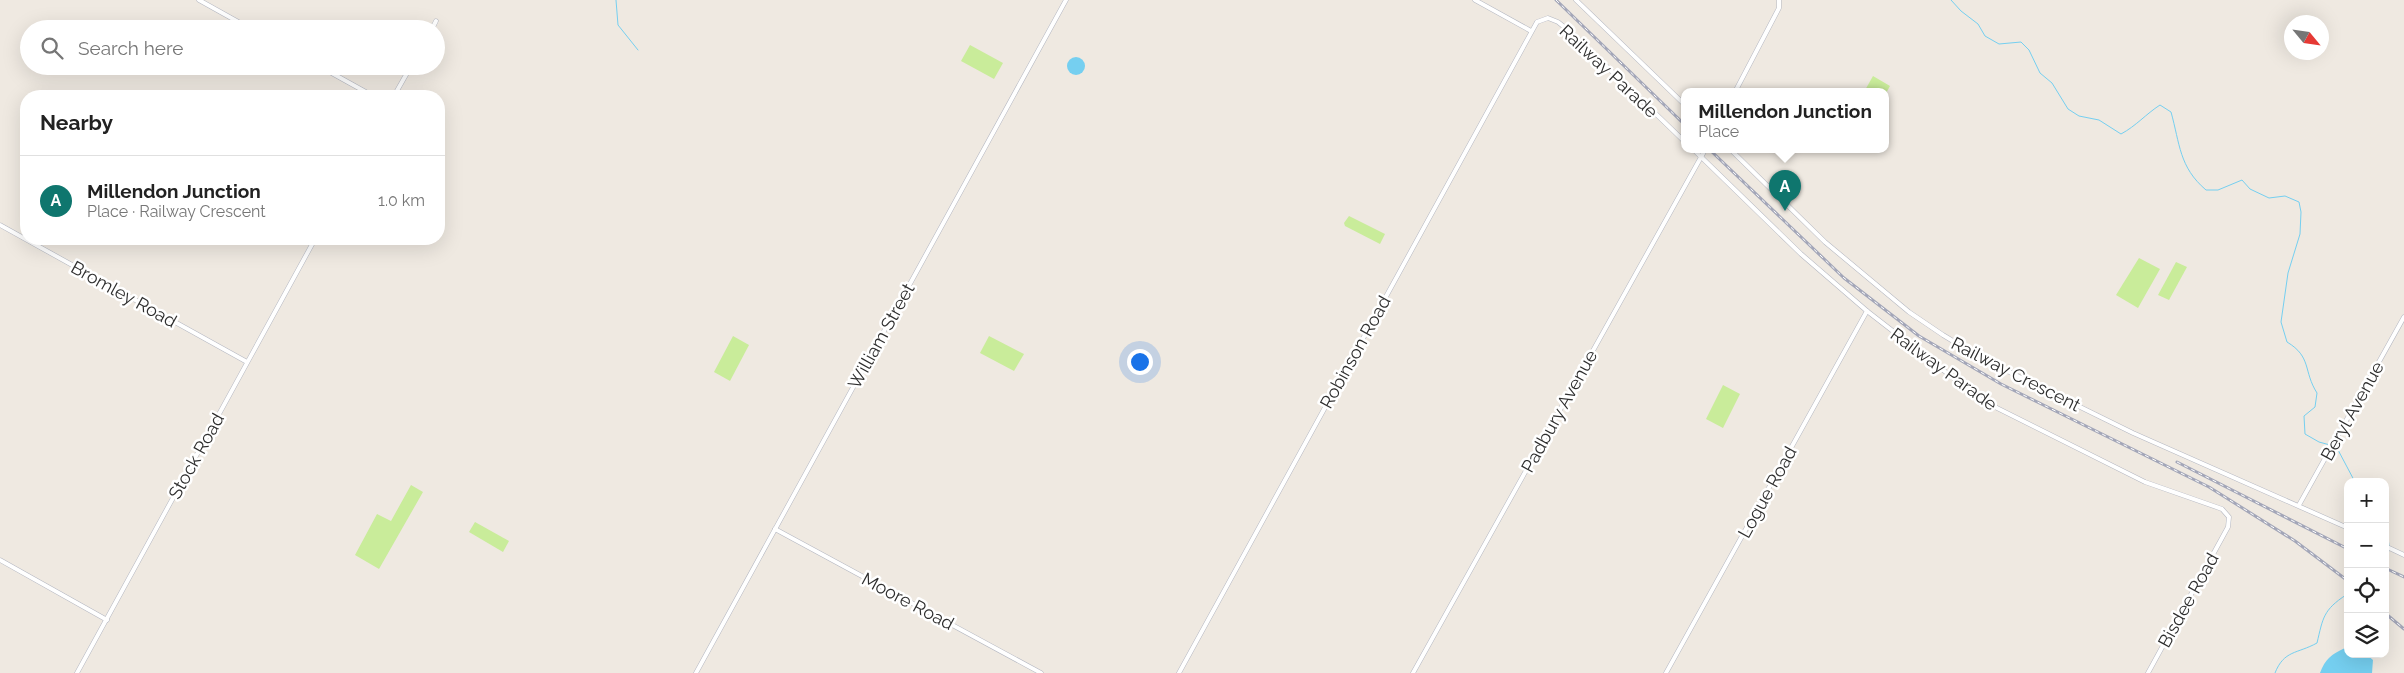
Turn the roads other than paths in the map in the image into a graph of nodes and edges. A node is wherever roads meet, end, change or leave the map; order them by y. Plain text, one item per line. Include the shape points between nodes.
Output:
1 (199, 0) edge
2 (1066, 0) edge
3 (1475, 0) edge
4 (1576, 0) edge
5 (1779, 0) edge
6 (235, 20) edge
7 (1532, 31) junction
8 (335, 75) edge
9 (406, 75) edge
10 (1737, 88) edge
11 (362, 90) edge
12 (397, 90) edge
13 (1681, 101) edge
14 (1681, 138) edge
15 (1698, 153) edge
16 (1703, 153) edge
17 (1733, 153) edge
18 (1701, 156) junction
19 (0, 225) edge
20 (20, 236) edge
21 (36, 245) edge
22 (312, 245) edge
23 (1867, 311) junction
24 (2404, 317) edge
25 (247, 362) junction
26 (2299, 505) junction
27 (2344, 526) edge
28 (2228, 527) joint
29 (775, 530) junction
30 (2389, 548) edge
31 (2404, 555) edge
32 (0, 560) edge
33 (107, 620) junction
34 (77, 673) edge
35 (696, 673) edge
36 (1041, 673) edge
37 (1179, 673) edge
38 (1413, 673) edge
39 (1666, 673) edge
40 (2148, 673) edge

1 - 6 street
2 - 29 street, William Street
3 - 7 street
4 - 13 street
5 - 10 street via 1779,8
7 - 14 street, Railway Parade via 1537,22 1548,18 1558,22
7 - 37 street, Robinson Road
8 - 11 street
9 - 12 street
15 - 18 street, Railway Parade
16 - 18 street, Padbury Avenue
17 - 26 street, Railway Crescent via 1825,242 1909,312 1943,335 1981,358 2133,433
18 - 23 street, Railway Parade via 1801,254
18 - 38 street, Padbury Avenue
19 - 20 street, Bromley Road
21 - 25 street, Bromley Road
22 - 25 street, Stock Road
23 - 28 street, Railway Parade via 1983,401 2145,482 2222,509 2228,517
23 - 39 street, Logue Road
24 - 26 street, Beryl Avenue
25 - 33 street, Stock Road
26 - 27 street, Railway Crescent
28 - 40 street, Bisdee Road
29 - 35 street, William Street
29 - 36 street, Moore Road
30 - 31 street
32 - 33 street
33 - 34 street, Stock Road

